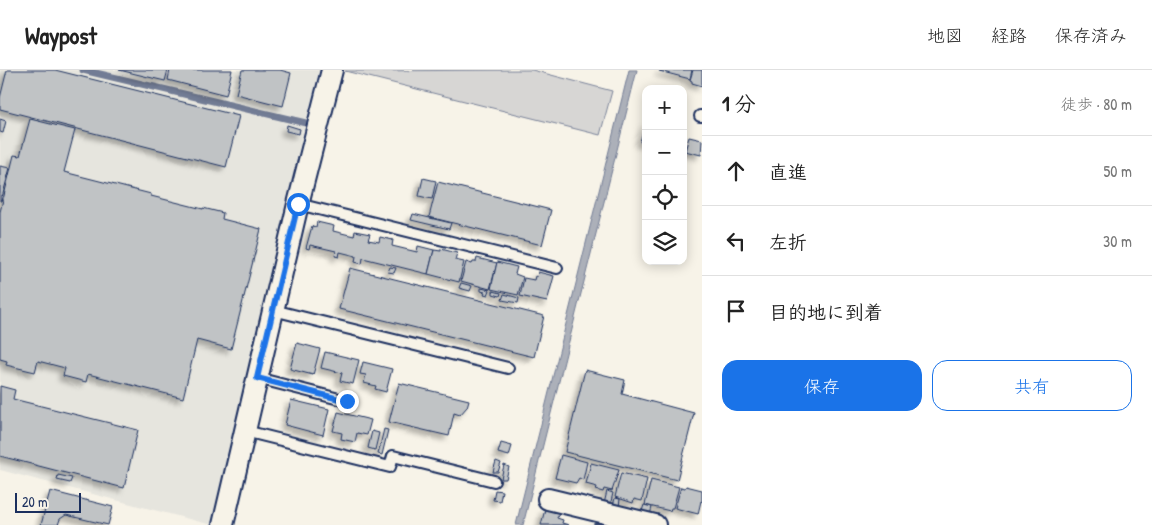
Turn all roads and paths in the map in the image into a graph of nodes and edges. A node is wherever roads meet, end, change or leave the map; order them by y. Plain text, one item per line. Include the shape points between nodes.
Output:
1 (332, 70) edge
2 (298, 204) junction
3 (557, 268) dead end
4 (273, 310) junction
5 (508, 368) dead end
6 (257, 378) junction
7 (347, 401) dead end
8 (245, 431) junction
9 (494, 481) dead end
10 (548, 499) dead end
11 (223, 525) edge
12 (655, 525) edge

1 - 2 street
2 - 3 lane
2 - 4 street
4 - 5 lane
4 - 6 street
6 - 7 lane
6 - 8 street
8 - 9 lane via 390,467 393,456
8 - 11 street
10 - 12 street

